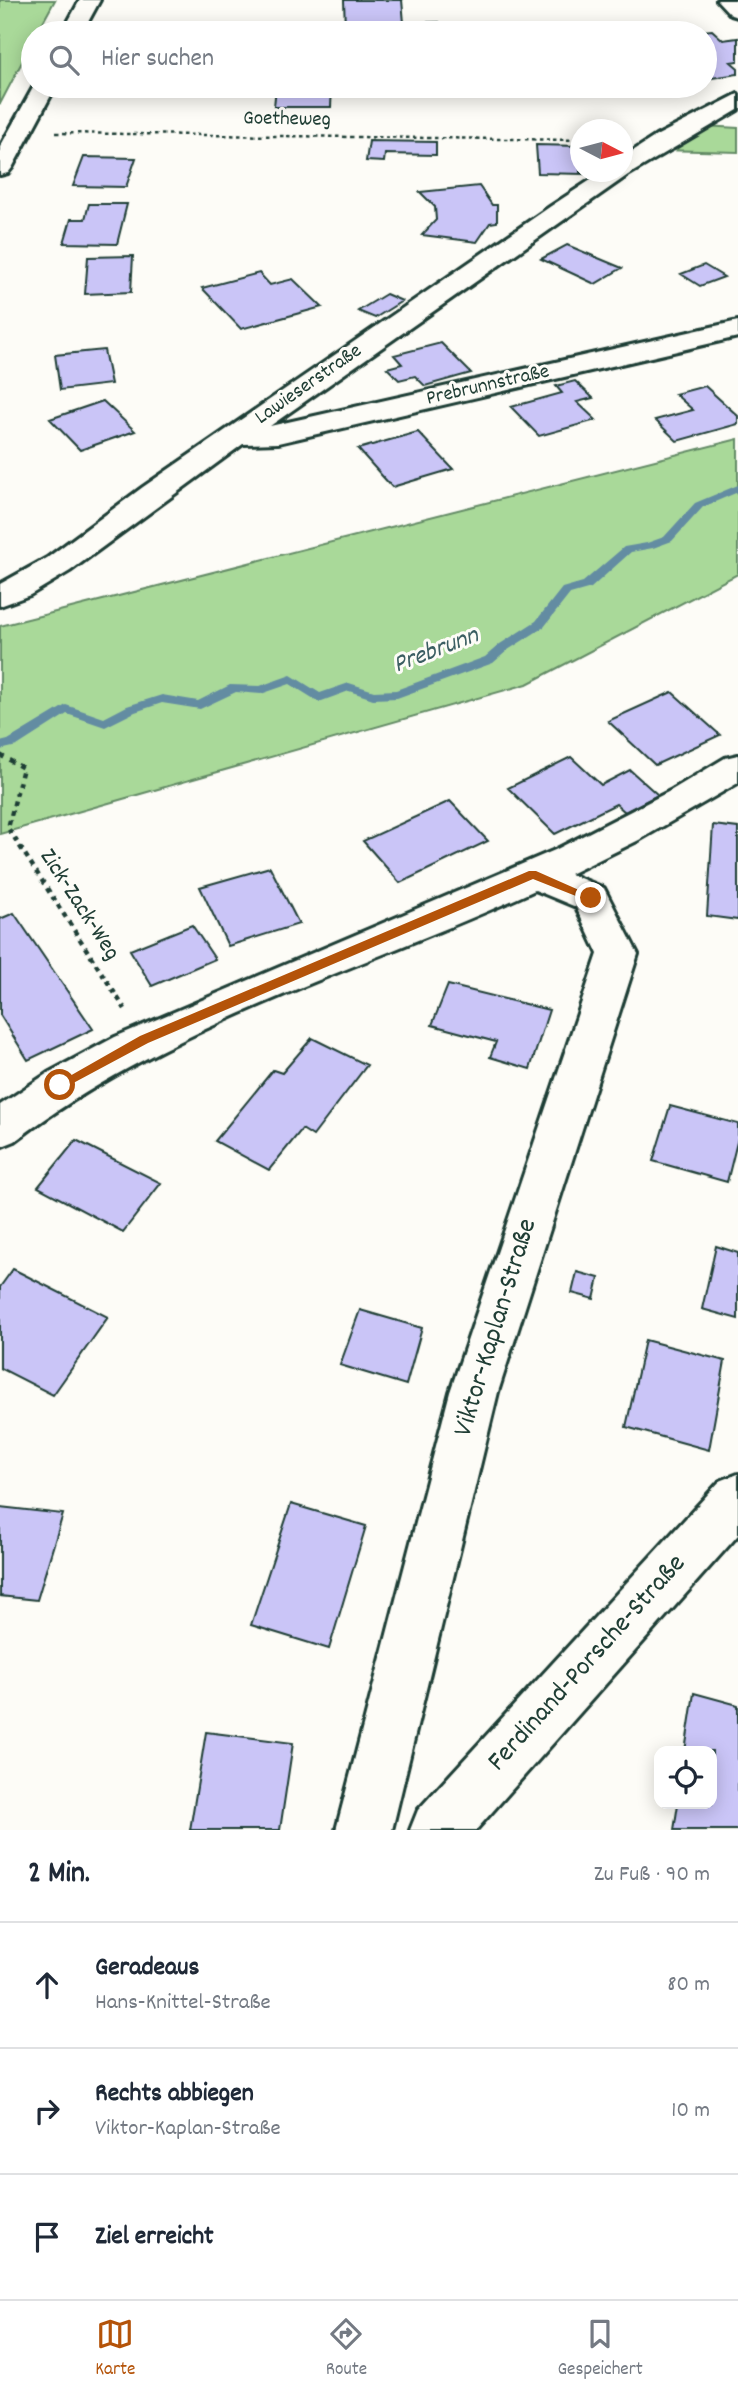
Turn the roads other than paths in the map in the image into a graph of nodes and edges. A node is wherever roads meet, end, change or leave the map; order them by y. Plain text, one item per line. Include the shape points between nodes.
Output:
1 (90, 0) edge
2 (727, 0) edge
3 (738, 11) edge
4 (79, 21) edge
5 (39, 98) edge
6 (738, 102) edge
7 (727, 114) edge
8 (633, 163) edge
9 (0, 168) edge
10 (603, 182) edge
11 (738, 329) edge
12 (237, 436) junction
13 (0, 596) edge
14 (738, 767) edge
15 (533, 874) junction
16 (0, 1129) edge
17 (738, 1498) edge
18 (364, 1830) edge
19 (438, 1830) edge

1 - 4 street
2 - 3 street
5 - 9 street
6 - 7 street
7 - 8 street
10 - 12 street, Lawieserstraße via 494,253
11 - 12 street, Prebrunnstraße via 278,434
12 - 13 street, Lawieserstraße via 42,575
14 - 15 street via 673,808
15 - 16 street via 144,1039 60,1085
15 - 18 street, Viktor-Kaplan-Straße via 591,898 618,954 474,1392
17 - 19 street, Ferdinand-Porsche-Straße

